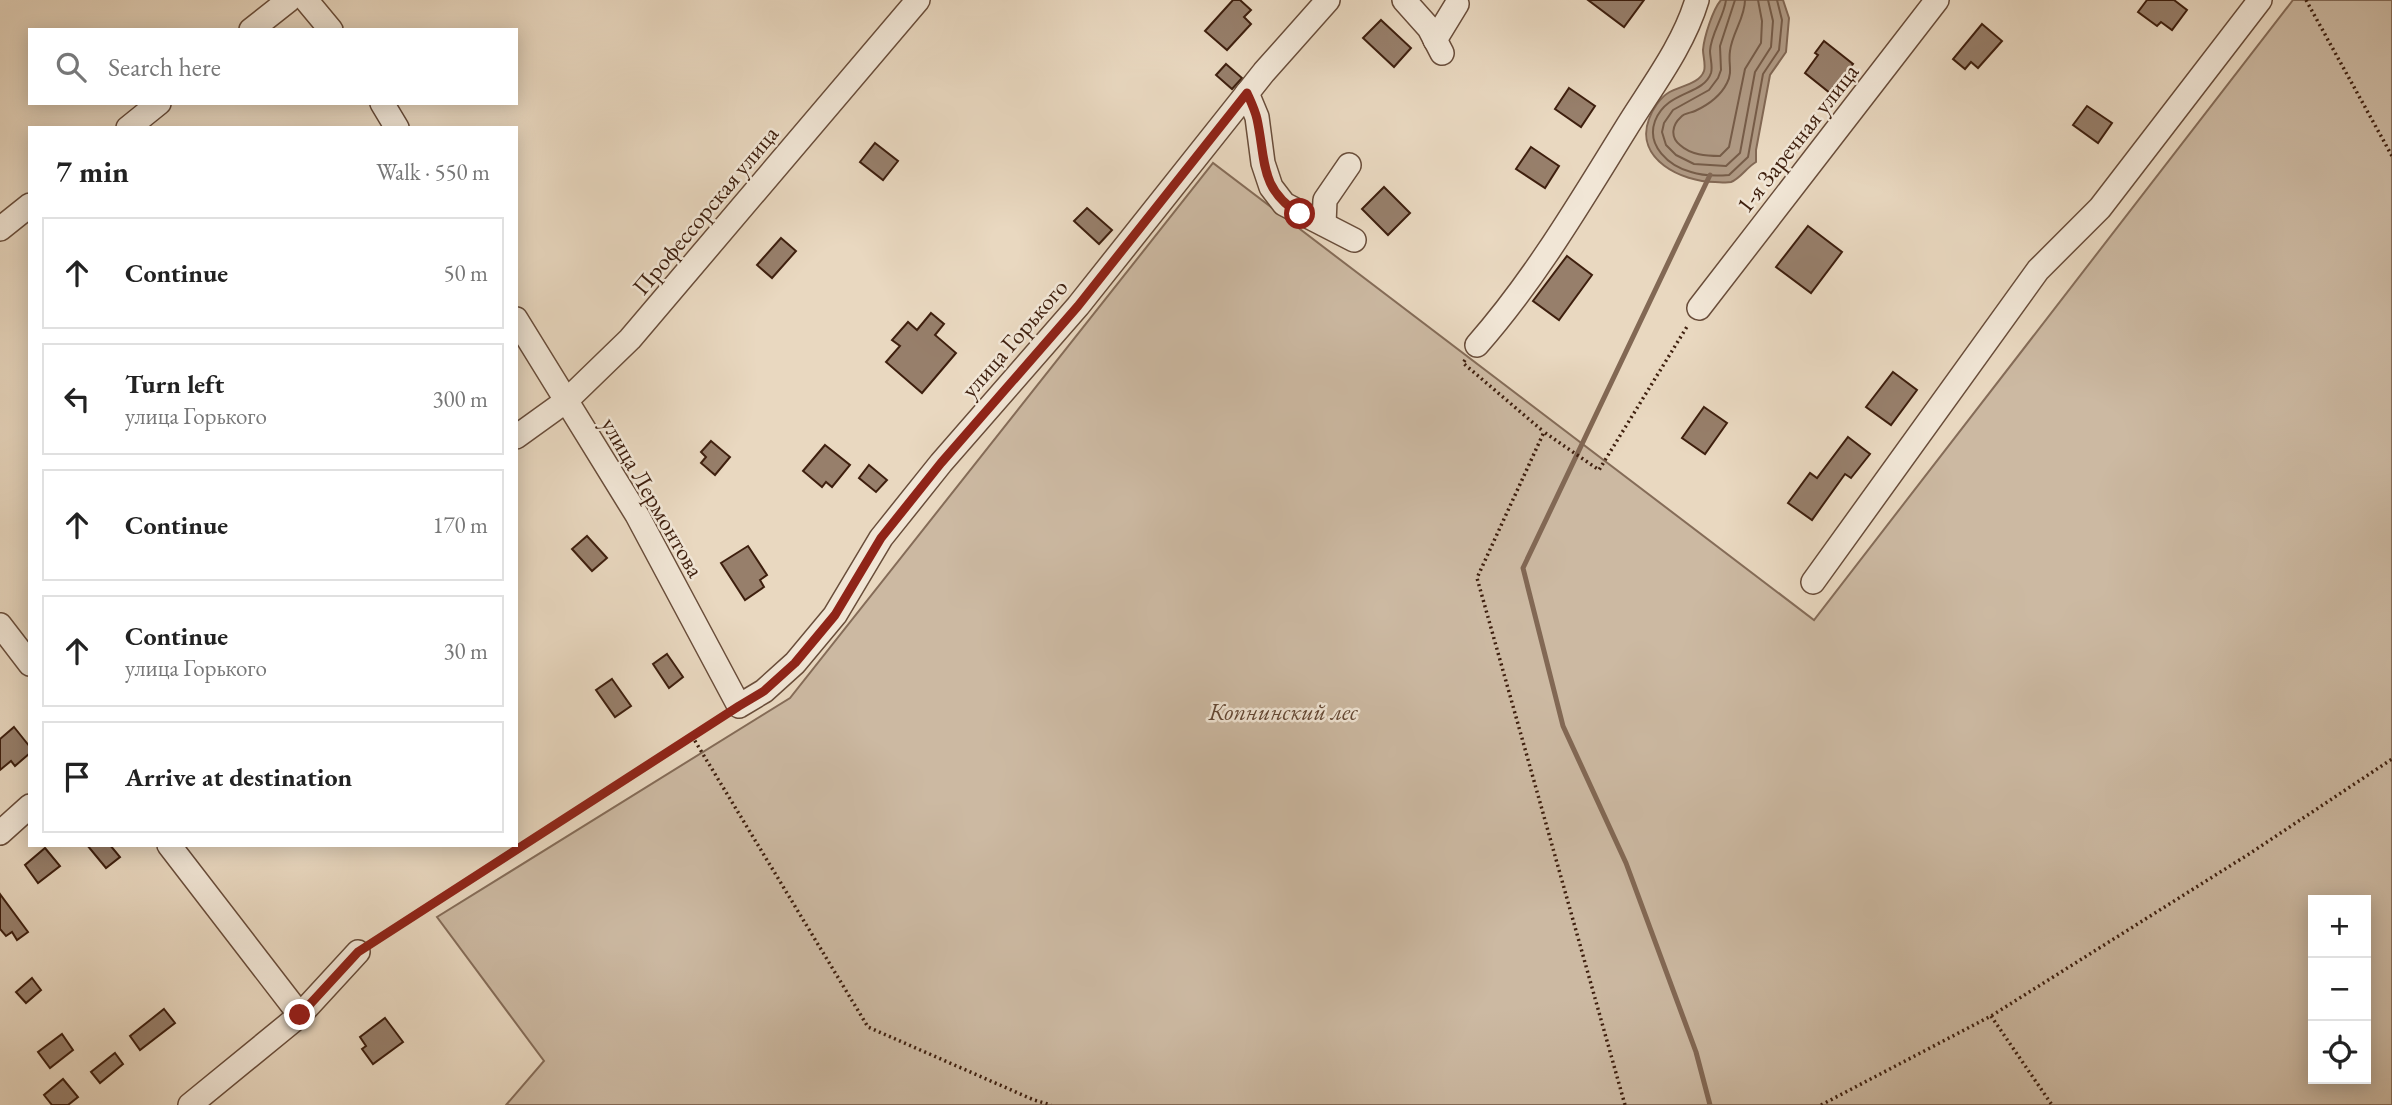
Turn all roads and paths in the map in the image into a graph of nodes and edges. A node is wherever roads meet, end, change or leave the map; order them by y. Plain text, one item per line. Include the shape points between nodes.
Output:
1 (289, 0) edge
2 (306, 0) edge
3 (918, 0) edge
4 (1328, 0) edge
5 (1404, 0) edge
6 (1937, 0) edge
7 (2260, 0) edge
8 (2306, 0) edge
9 (1696, 1) edge
10 (1457, 4) dead end
11 (254, 28) edge
12 (329, 28) edge
13 (1247, 93) junction
14 (157, 105) edge
15 (383, 105) edge
16 (130, 126) edge
17 (396, 126) edge
18 (2392, 156) edge
19 (1349, 165) dead end
20 (28, 207) edge
21 (1324, 224) junction
22 (0, 229) edge
23 (1354, 240) dead end
24 (1699, 308) joint
25 (518, 322) edge
26 (1477, 345) joint
27 (566, 401) junction
28 (1544, 432) junction
29 (518, 436) edge
30 (1813, 582) dead end
31 (0, 625) edge
32 (28, 661) edge
33 (739, 706) junction
34 (692, 736) junction
35 (2392, 759) edge
36 (28, 808) edge
37 (0, 833) edge
38 (171, 847) edge
39 (358, 952) joint
40 (300, 1015) junction
41 (1991, 1016) junction
42 (190, 1105) edge
43 (1051, 1105) edge
44 (1625, 1105) edge
45 (1821, 1105) edge
46 (2052, 1105) edge

1 - 11 street
2 - 12 street
3 - 27 street, Профессорская улица via 630,340
4 - 13 street, улица Горького
5 - 10 street via 1439,47
6 - 24 street, 1-я Заречная улица
7 - 30 street via 2100,208 2038,270
8 - 18 path
9 - 26 street via 1677,46 1552,247
13 - 21 street via 1257,117 1271,187 1284,204
13 - 33 street, улица Горького via 1078,306 881,538 835,615 775,682
14 - 16 street
15 - 17 street
19 - 21 street via 1325,200
20 - 22 street
21 - 23 street
24 - 28 path via 1599,470
25 - 27 street, улица Лермонтова
26 - 28 path via 1463,363
27 - 29 street, Профессорская улица
27 - 33 street, улица Лермонтова via 637,515
28 - 44 path via 1477,578
31 - 32 street
33 - 34 path
34 - 39 path
34 - 43 path via 869,1027
35 - 41 path
36 - 37 street
38 - 40 street
39 - 40 street
40 - 42 street
41 - 45 path
41 - 46 path

